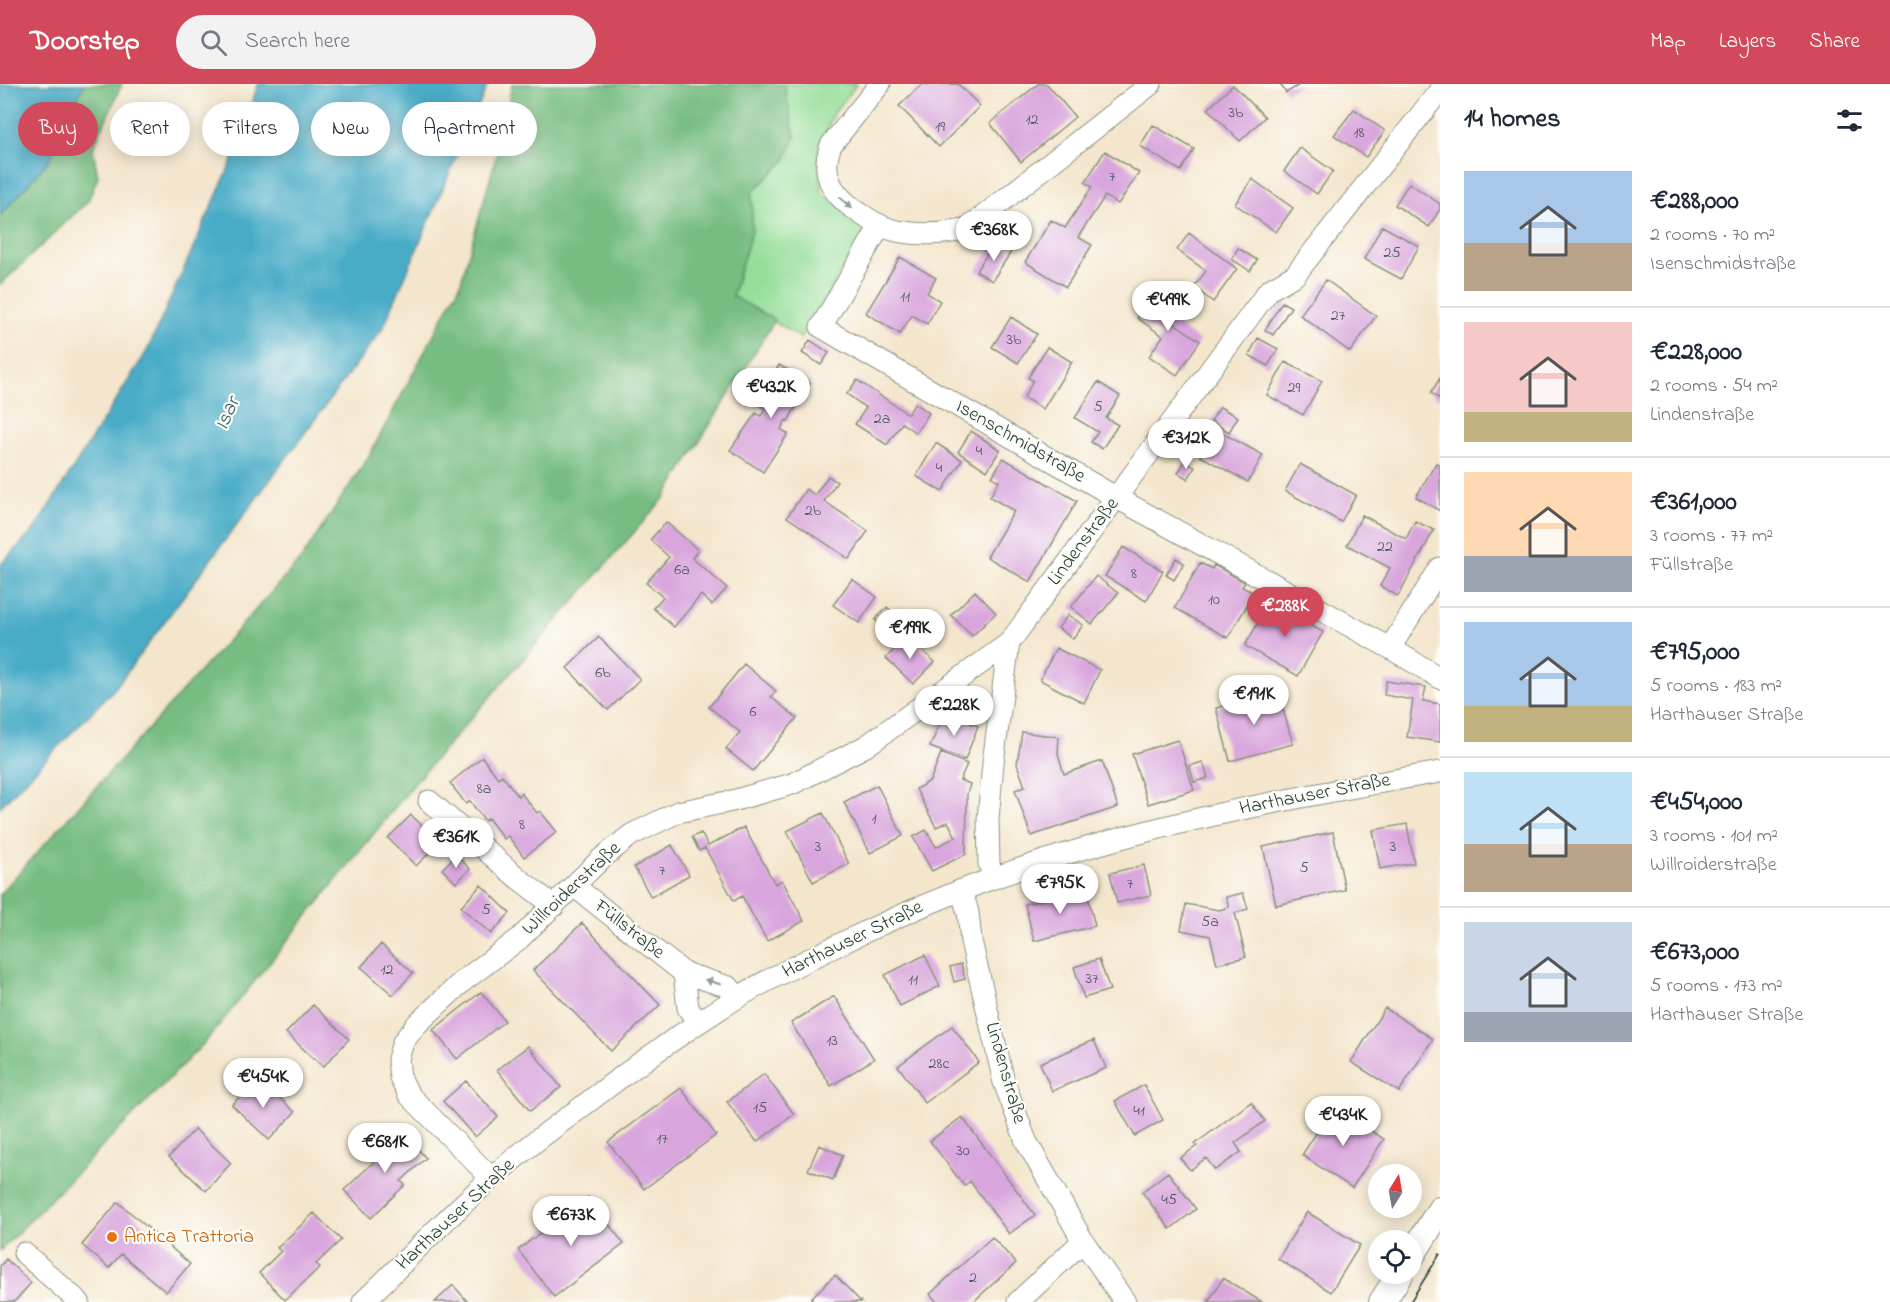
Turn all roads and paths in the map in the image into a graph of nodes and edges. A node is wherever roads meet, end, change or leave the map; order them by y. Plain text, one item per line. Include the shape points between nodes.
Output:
1 (880, 84) edge
2 (1151, 84) edge
3 (1440, 90) edge
4 (880, 226) junction
5 (1117, 498) junction
6 (1440, 568) edge
7 (1008, 643) junction
8 (1390, 648) junction
9 (1440, 678) edge
10 (1440, 772) edge
11 (429, 801) dead end
12 (994, 878) junction
13 (574, 886) junction
14 (961, 890) junction
15 (554, 906) junction
16 (684, 973) junction
17 (737, 998) junction
18 (698, 1023) junction
19 (491, 1178) junction
20 (1440, 1210) edge
21 (1422, 1239) edge
22 (1083, 1241) junction
23 (24, 1253) dead end
24 (1394, 1284) edge
25 (79, 1302) edge
26 (363, 1302) edge
27 (1018, 1302) edge
28 (1125, 1302) edge
29 (1382, 1302) edge

1 -> 4 street via 831,145 827,156 836,194
2 - 4 street via 967,229 943,235
3 - 5 street, Lindenstraße via 1295,275 1269,290
4 - 5 street, Isenschmidstraße via 821,327
5 - 7 street, Lindenstraße
5 - 8 street, Isenschmidstraße
6 - 8 street
7 - 12 street, Lindenstraße via 988,819 989,864
7 - 13 street, Willroiderstraße via 866,746 792,784 678,812 631,835
8 - 9 street, Isenschmidstraße
10 - 12 street, Harthauser Straße via 1205,818 1063,855
11 - 15 street
12 - 14 street, Harthauser Straße
13 - 15 street, Willroiderstraße
13 - 16 street, Füllstraße
14 - 17 street, Harthauser Straße via 871,929
14 - 22 street, Lindenstraße via 1004,1082 1026,1140
15 - 19 street, Willroiderstraße via 417,1024 398,1059 400,1077 409,1095
17 -> 16 street, Füllstraße via 729,987
16 - 18 street, Füllstraße via 688,1008
17 - 18 street, Harthauser Straße
18 - 19 street, Harthauser Straße via 613,1082
19 - 26 street, Harthauser Straße
20 - 21 main road
22 - 27 street
22 - 28 street, Lindenstraße
23 - 25 street
24 - 29 main road

